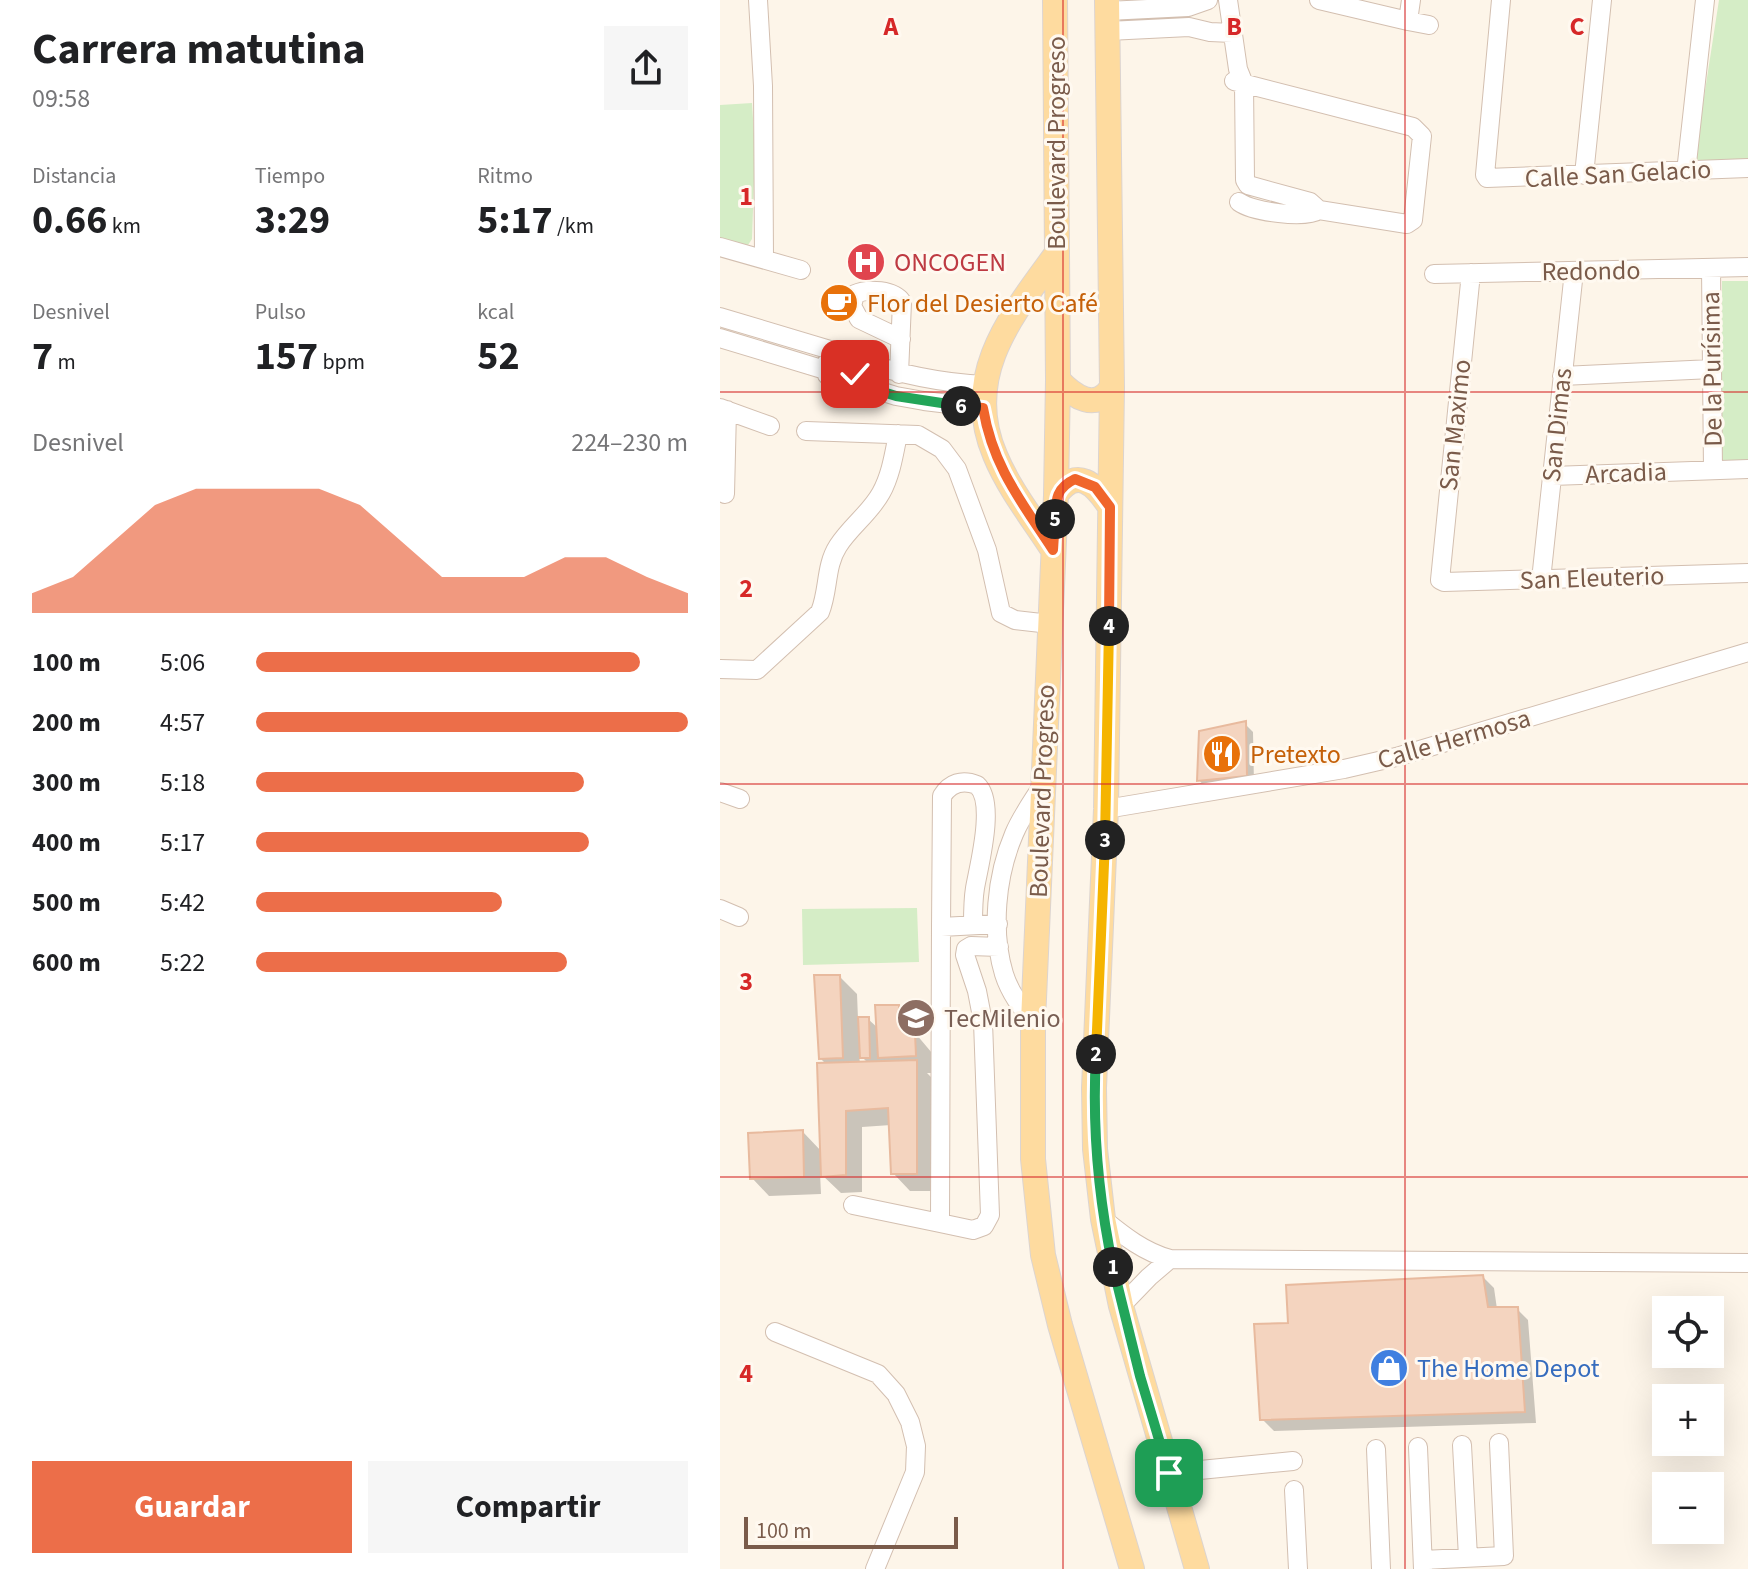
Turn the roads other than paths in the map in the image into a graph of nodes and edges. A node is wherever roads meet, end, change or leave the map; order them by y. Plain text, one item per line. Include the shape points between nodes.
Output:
1 (758, 0) edge
2 (1055, 0) edge
3 (1208, 0) edge
4 (1228, 0) edge
5 (1319, 0) edge
6 (1411, 0) edge
7 (1501, 0) edge
8 (1602, 0) edge
9 (1705, 0) edge
10 (1188, 7) junction
11 (1107, 14) edge
12 (1408, 21) junction
13 (1429, 25) dead end
14 (1189, 27) junction
15 (1232, 33) junction
16 (1239, 78) junction
17 (1748, 168) edge
18 (1686, 172) junction
19 (1584, 175) junction
20 (1248, 185) junction
21 (1239, 202) junction
22 (1319, 210) junction
23 (720, 247) edge
24 (1057, 253) junction
25 (764, 258) junction
26 (1748, 267) edge
27 (1711, 268) junction
28 (801, 270) dead end
29 (1574, 271) junction
30 (1471, 273) junction
31 (1434, 274) dead end
32 (720, 317) edge
33 (720, 338) edge
34 (901, 339) dead end
35 (846, 356) junction
36 (1712, 369) junction
37 (825, 370) junction
38 (899, 374) junction
39 (1562, 376) junction
40 (1058, 380) junction
41 (848, 381) junction
42 (1112, 387) junction
43 (984, 396) junction
44 (724, 409) edge
45 (770, 426) dead end
46 (806, 431) dead end
47 (898, 434) junction
48 (1748, 469) edge
49 (1713, 470) junction
50 (1552, 476) junction
51 (725, 494) dead end
52 (1056, 495) junction
53 (1110, 507) junction
54 (1053, 550) junction
55 (1748, 573) edge
56 (1439, 577) joint
57 (1541, 580) junction
58 (1050, 624) junction
59 (1748, 652) edge
60 (720, 669) edge
61 (1042, 786) junction
62 (720, 792) edge
63 (740, 799) dead end
64 (1106, 809) junction
65 (941, 887) junction
66 (975, 887) junction
67 (720, 909) edge
68 (739, 917) dead end
69 (998, 924) junction
70 (973, 925) junction
71 (941, 927) junction
72 (999, 947) junction
73 (1033, 1022) junction
74 (853, 1205) dead end
75 (1103, 1219) junction
76 (940, 1223) junction
77 (1170, 1259) junction
78 (1748, 1263) edge
79 (1121, 1306) junction
80 (775, 1332) dead end
81 (1499, 1443) dead end
82 (1462, 1445) dead end
83 (1418, 1447) dead end
84 (1376, 1449) dead end
85 (1293, 1461) dead end
86 (1169, 1473) junction
87 (1294, 1490) dead end
88 (1468, 1557) junction
89 (1423, 1564) edge
90 (875, 1569) edge
91 (1132, 1569) edge
92 (1197, 1569) edge
93 (1298, 1569) edge
94 (1381, 1569) edge

1 - 25 street
2 - 24 main road, Boulevard Progreso
3 - 10 street
4 - 15 street
5 - 12 street
6 - 12 street
7 - 19 street, Calle San Gelacio via 1485,175
8 - 19 street
9 - 18 street
10 - 11 street
10 - 14 street
11 - 14 street
11 - 42 main road, Boulevard Progreso
12 - 13 street
14 - 15 street
15 - 16 street
16 - 20 street
16 - 21 street
16 - 22 street via 1420,131 1411,222
17 - 18 street, Calle San Gelacio
18 - 19 street, Calle San Gelacio
20 - 21 street
20 - 22 street via 1310,202
21 - 22 street via 1310,216
23 - 25 street
24 - 40 main road, Boulevard Progreso
24 - 43 main road via 1004,329 992,355
25 - 28 street
26 - 27 street, Redondo
27 - 29 street, Redondo
27 - 36 street, De la Purísima
29 - 30 street, Redondo
29 - 39 street, San Dimas
30 - 31 street, Redondo
30 - 56 street, San Maximo
32 - 35 street
33 - 37 street
34 - 38 street
35 - 37 street via 829,357
35 - 38 street
35 - 41 street via 856,369
36 - 39 street
36 - 49 street, De la Purísima
37 - 41 street via 834,382
38 - 43 street
39 - 50 street, San Dimas
40 - 42 main road via 1086,401 1098,400
40 - 52 main road, Boulevard Progreso
41 - 43 street via 896,396
42 - 53 main road, Boulevard Progreso
43 - 54 main road via 988,438 996,458
44 - 45 street
44 - 51 street
46 - 47 street
47 - 58 street via 918,435 942,449 957,469 987,550 1001,613
47 - 60 street via 881,494 829,563 820,612 757,670
48 - 49 street, Arcadia
49 - 50 street, Arcadia
50 - 57 street, San Dimas
52 - 53 main road via 1075,479 1085,481
52 - 54 main road, Boulevard Progreso
53 - 64 main road, Boulevard Progreso
54 - 58 main road, Boulevard Progreso
55 - 57 street, San Eleuterio
56 - 57 street, San Eleuterio via 1444,582
58 - 61 main road, Boulevard Progreso
59 - 64 street, Calle Hermosa via 1396,757
61 - 69 street via 1006,855
61 - 73 main road, Boulevard Progreso
62 - 63 street
64 - 75 main road, Boulevard Progreso via 1094,1088
65 - 66 street
65 - 66 street via 942,796 959,782 977,785 984,793 983,854
65 - 71 street
66 - 70 street
67 - 68 street
69 - 70 street
69 - 72 street
70 - 71 street
71 - 76 street
72 - 73 street via 1010,989
72 - 76 street via 971,946 965,955 983,1022 990,1215 984,1226 973,1230
73 - 91 main road, Boulevard Progreso via 1033,1159 1043,1255
74 - 76 street
75 - 77 street via 1125,1237
75 - 79 main road, Boulevard Progreso
77 - 78 street
77 - 79 street
79 - 86 main road, Boulevard Progreso
80 - 90 street via 878,1374 910,1422 915,1472
81 - 88 street via 1504,1556
82 - 88 street
83 - 89 street
84 - 94 street
85 - 86 street
86 - 92 main road, Boulevard Progreso
87 - 93 street
88 - 89 street

